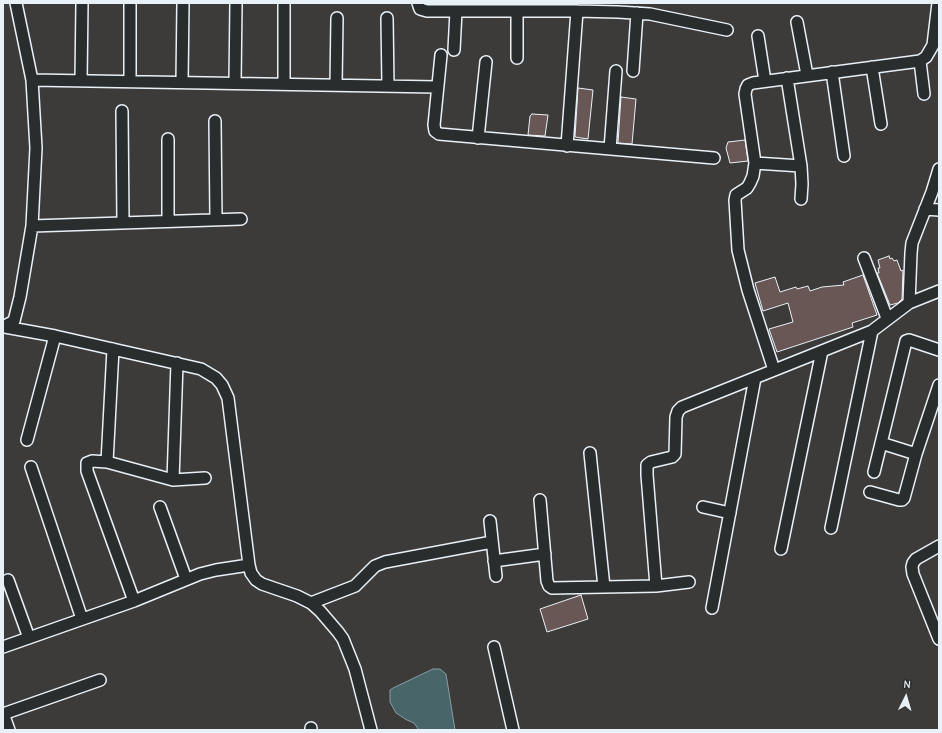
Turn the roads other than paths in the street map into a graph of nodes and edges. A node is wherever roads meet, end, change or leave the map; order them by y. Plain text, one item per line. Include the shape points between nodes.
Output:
1 (16, 3) edge
2 (82, 3) edge
3 (130, 3) edge
4 (183, 3) edge
5 (236, 3) edge
6 (284, 3) edge
7 (418, 3) edge
8 (938, 3) edge
9 (483, 7) edge
10 (535, 7) edge
11 (594, 7) edge
12 (456, 11) junction
13 (516, 11) junction
14 (577, 11) junction
15 (637, 13) junction
16 (337, 18) dead end
17 (387, 18) dead end
18 (798, 22) dead end
19 (727, 30) dead end
20 (758, 36) dead end
21 (936, 45) edge
22 (454, 50) dead end
23 (441, 55) dead end
24 (516, 58) dead end
25 (920, 61) junction
26 (486, 62) dead end
27 (872, 67) junction
28 (616, 71) dead end
29 (633, 71) dead end
30 (832, 72) junction
31 (807, 76) junction
32 (787, 78) junction
33 (32, 80) junction
34 (81, 80) junction
35 (130, 81) junction
36 (765, 81) junction
37 (182, 82) junction
38 (235, 83) junction
39 (284, 84) junction
40 (336, 85) junction
41 (388, 86) junction
42 (438, 87) junction
43 (924, 94) dead end
44 (122, 111) dead end
45 (215, 121) dead end
46 (881, 124) dead end
47 (478, 138) junction
48 (168, 139) dead end
49 (567, 146) junction
50 (610, 150) junction
51 (844, 156) dead end
52 (714, 158) dead end
53 (755, 163) junction
54 (801, 166) junction
55 (939, 169) edge
56 (801, 199) dead end
57 (925, 209) junction
58 (939, 210) edge
59 (241, 219) dead end
60 (216, 220) junction
61 (168, 221) junction
62 (123, 223) junction
63 (32, 226) junction
64 (864, 258) dead end
65 (939, 291) edge
66 (909, 303) junction
67 (887, 318) junction
68 (4, 327) edge
69 (872, 331) junction
70 (55, 336) junction
71 (113, 349) junction
72 (939, 350) edge
73 (822, 351) junction
74 (177, 363) junction
75 (774, 370) junction
76 (755, 378) junction
77 (939, 385) edge
78 (27, 440) dead end
79 (881, 443) junction
80 (590, 453) dead end
81 (916, 454) junction
82 (108, 462) junction
83 (31, 467) dead end
84 (874, 472) dead end
85 (205, 478) dead end
86 (173, 480) junction
87 (870, 492) dead end
88 (540, 500) dead end
89 (160, 507) dead end
90 (703, 507) dead end
91 (730, 513) junction
92 (490, 521) dead end
93 (832, 528) dead end
94 (492, 542) junction
95 (939, 546) edge
96 (781, 549) dead end
97 (545, 554) junction
98 (494, 561) junction
99 (248, 565) junction
100 (496, 576) dead end
101 (186, 579) junction
102 (8, 580) dead end
103 (689, 582) dead end
104 (656, 586) junction
105 (604, 587) junction
106 (134, 601) junction
107 (311, 603) junction
108 (712, 608) dead end
109 (82, 619) junction
110 (28, 638) junction
111 (939, 639) edge
112 (3, 647) edge
113 (494, 647) dead end
114 (100, 680) dead end
115 (3, 713) edge
116 (10, 730) edge
117 (371, 730) edge
118 (513, 730) edge

1 - 33 street
2 - 34 street
3 - 35 street
4 - 37 street
5 - 38 street
6 - 39 street
7 - 12 street via 420,9 427,12
8 - 21 street
9 - 12 street
9 - 13 street
10 - 13 street
10 - 14 street
11 - 14 street
11 - 15 street
12 - 22 street
13 - 24 street
14 - 49 street
15 - 19 street
15 - 29 street
16 - 40 street
17 - 41 street
18 - 31 street
20 - 36 street
21 - 25 street
23 - 42 street
25 - 27 street
25 - 43 street
26 - 47 street
27 - 30 street
27 - 46 street
28 - 50 street
30 - 31 street
30 - 51 street
31 - 32 street
32 - 36 street
32 - 54 street
33 - 34 street
33 - 63 street via 36,148
34 - 35 street
35 - 37 street
36 - 53 street via 748,85 745,94
37 - 38 street
38 - 39 street
39 - 40 street
40 - 41 street
41 - 42 street
42 - 47 street via 435,131 445,135
44 - 62 street
45 - 60 street
47 - 49 street
48 - 61 street
49 - 50 street
50 - 52 street
53 - 54 street
53 - 75 street via 750,183 736,195 735,200 738,250
54 - 56 street
55 - 57 street
57 - 58 street
57 - 66 street via 911,253
59 - 60 street
60 - 61 street
61 - 62 street
62 - 63 street
63 - 68 street via 14,321
64 - 67 street
65 - 66 street
66 - 67 street
67 - 69 street
68 - 70 street
69 - 73 street
69 - 93 street
70 - 71 street
70 - 78 street
71 - 74 street
71 - 82 street
72 - 79 street via 906,341
73 - 75 street
73 - 96 street
74 - 86 street
74 - 99 street via 201,369 216,378 228,398
75 - 76 street
76 - 91 street
76 - 104 street via 682,407 676,417 675,454 647,465
77 - 81 street
79 - 81 street
79 - 84 street
80 - 105 street
81 - 87 street via 902,500
82 - 86 street
82 - 106 street via 87,463 87,471
83 - 109 street
85 - 86 street
88 - 97 street
89 - 101 street
90 - 91 street
91 - 108 street
92 - 94 street
94 - 98 street
94 - 107 street via 385,562 375,566 354,586
95 - 111 street via 916,559 912,567
97 - 98 street
97 - 105 street via 549,586 552,588
98 - 100 street
99 - 101 street via 216,570
99 - 107 street via 256,580 262,584
101 - 106 street
102 - 110 street
103 - 104 street
104 - 105 street
106 - 109 street
107 - 117 street via 343,639 355,670
109 - 110 street
110 - 112 street
113 - 118 street
114 - 115 street
115 - 116 street

